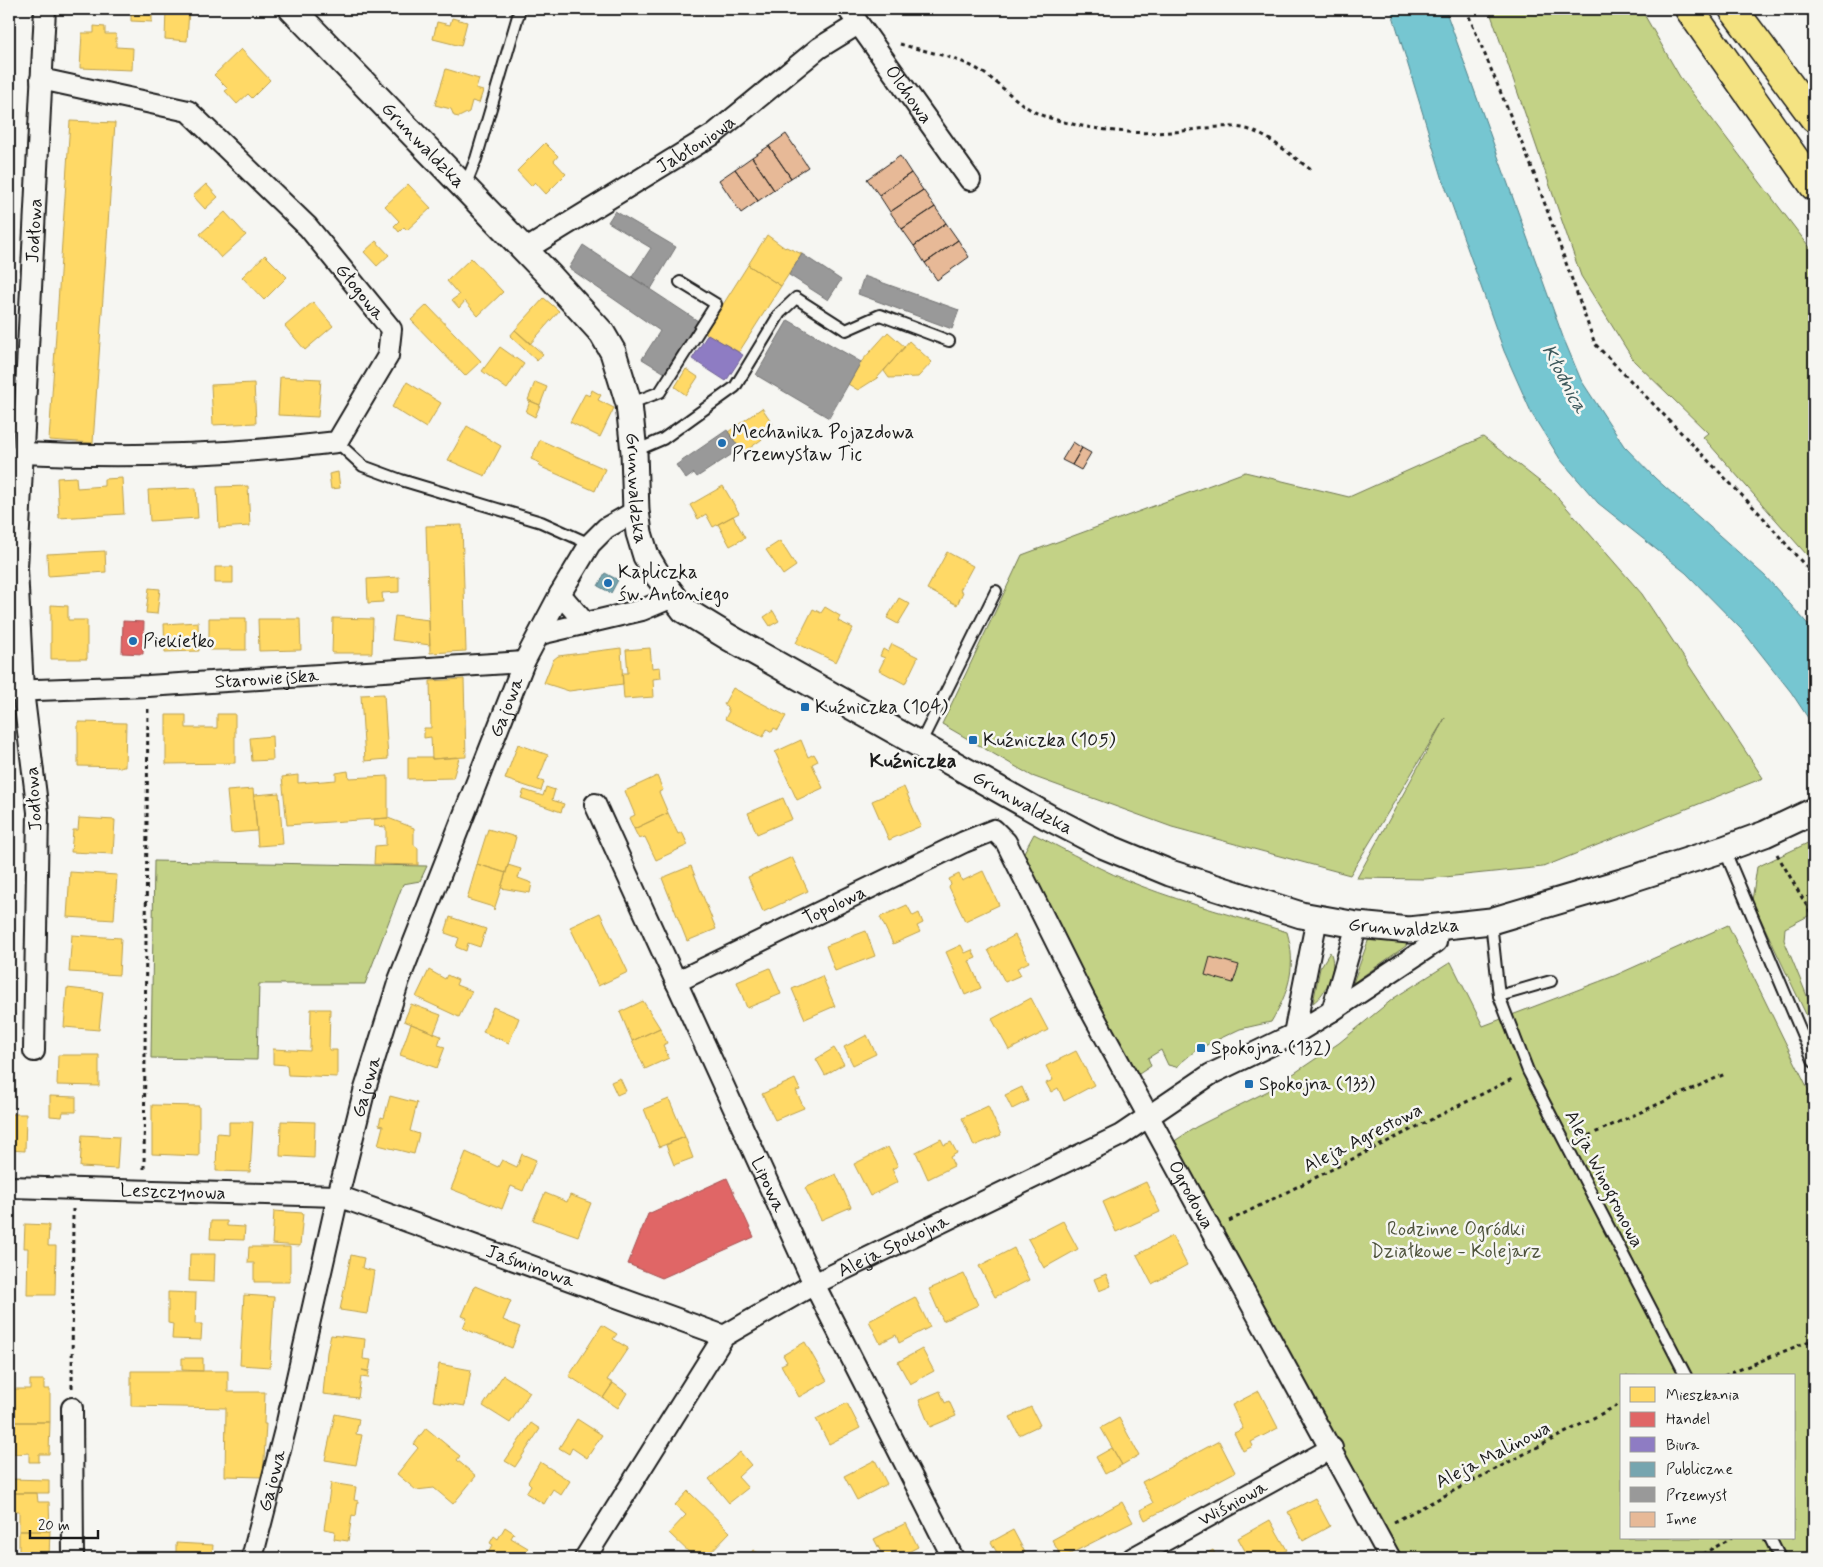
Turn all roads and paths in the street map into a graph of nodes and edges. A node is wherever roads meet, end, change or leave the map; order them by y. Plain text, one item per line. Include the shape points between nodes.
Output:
1 (45, 9) edge
2 (292, 9) edge
3 (520, 9) edge
4 (1466, 9) edge
5 (1689, 9) edge
6 (1734, 9) edge
7 (853, 16) edge
8 (870, 40) junction
9 (41, 80) junction
10 (1814, 118) edge
11 (1313, 171) dead end
12 (970, 180) dead end
13 (1814, 186) edge
14 (464, 187) junction
15 (525, 250) junction
16 (680, 282) dead end
17 (949, 341) dead end
18 (629, 404) junction
19 (337, 442) junction
20 (634, 452) junction
21 (22, 453) junction
22 (636, 511) junction
23 (590, 544) junction
24 (1814, 576) edge
25 (996, 591) dead end
26 (560, 594) junction
27 (673, 597) junction
28 (586, 624) junction
29 (540, 634) junction
30 (524, 662) junction
31 (148, 686) junction
32 (16, 691) edge
33 (920, 744) junction
34 (595, 804) dead end
35 (1805, 816) edge
36 (994, 830) joint
37 (1766, 834) junction
38 (1724, 849) junction
39 (1812, 915) dead end
40 (1317, 918) junction
41 (1491, 921) junction
42 (1358, 925) junction
43 (1437, 929) junction
44 (1551, 981) dead end
45 (676, 982) junction
46 (1499, 996) junction
47 (1332, 1012) junction
48 (1294, 1034) junction
49 (34, 1051) dead end
50 (1814, 1062) edge
51 (1528, 1071) junction
52 (1724, 1074) dead end
53 (1149, 1116) junction
54 (1567, 1145) junction
55 (9, 1187) edge
56 (74, 1188) junction
57 (144, 1190) junction
58 (338, 1196) junction
59 (1211, 1230) junction
60 (814, 1284) junction
61 (724, 1336) junction
62 (1814, 1339) edge
63 (1685, 1374) edge
64 (1729, 1374) edge
65 (1620, 1404) edge
66 (72, 1408) joint
67 (1332, 1448) junction
68 (1376, 1531) junction
69 (1728, 1540) edge
70 (1771, 1540) edge
71 (73, 1558) edge
72 (252, 1558) edge
73 (585, 1558) edge
74 (953, 1558) edge
75 (1133, 1558) edge
76 (1390, 1558) edge
77 (1695, 1558) edge
78 (1780, 1558) edge

1 - 9 street, Jodłowa
2 - 14 street, Grunwaldzka
3 - 14 lane via 476,159
4 - 24 path via 1532,168 1595,344 1760,514
5 - 13 main road
6 - 10 main road
7 - 8 street, Olchowa
7 - 15 street, Jabłoniowa via 714,134
8 - 11 path via 888,40 964,63 982,72 1028,109 1047,117 1148,133 1228,127 1244,129 1261,135
8 - 12 street, Olchowa
9 - 19 street, Głogowa via 188,111 308,227 391,329 388,356
9 - 21 street, Jodłowa
14 - 15 street, Grunwaldzka
15 - 18 street, Grunwaldzka via 602,333 613,352
16 - 18 lane via 716,304 660,392
17 - 20 lane via 880,315 846,330 796,298 780,313 735,387 663,439
18 - 20 street, Grunwaldzka
19 - 21 street via 236,453 86,456
19 - 23 lane via 363,466 541,522
20 - 22 street, Grunwaldzka
21 - 32 street, Jodłowa
22 - 23 street, Gajowa via 606,528
22 - 27 street, Grunwaldzka via 646,556
23 - 26 street, Gajowa
25 - 33 lane
26 - 28 street
26 - 29 street, Gajowa
27 - 28 street via 642,610
27 - 33 street, Grunwaldzka via 684,610 730,638
28 - 29 street
29 - 30 street, Gajowa
30 - 31 street, Starowiejska
30 - 58 street, Gajowa via 399,980 364,1092
31 - 32 street, Starowiejska
31 - 57 path
32 - 49 street, Jodłowa via 38,812
33 - 40 street, Grunwaldzka via 1102,844 1170,873
34 - 45 street, Lipowa
35 - 37 street, Grunwaldzka
36 - 45 street, Topolowa
36 - 53 street, Ogrodowa via 1006,842 1085,1000
37 - 38 street, Grunwaldzka
37 - 39 path
38 - 41 street, Grunwaldzka
38 - 50 lane
40 - 42 street, Grunwaldzka
40 - 48 street
41 - 43 street, Grunwaldzka
41 - 46 lane, Aleja Winogronowa
42 - 43 street, Grunwaldzka
42 - 47 street
43 - 47 street, Aleja Spokojna via 1436,942
44 - 46 lane
45 - 60 street, Lipowa
46 - 51 lane, Aleja Winogronowa
47 - 48 street, Aleja Spokojna
48 - 53 street, Aleja Spokojna via 1211,1074
51 - 54 lane, Aleja Winogronowa
51 - 59 path, Aleja Agrestowa
52 - 54 path
53 - 59 street, Ogrodowa
53 - 60 street, Aleja Spokojna via 1121,1136
54 - 63 lane, Aleja Winogronowa
55 - 56 street, Leszczynowa
56 - 57 street, Leszczynowa
56 - 66 path
57 - 58 street, Leszczynowa
58 - 61 street, Jaśminowa
58 - 72 street, Gajowa via 287,1422
59 - 67 street, Ogrodowa
60 - 61 street, Aleja Spokojna
60 - 74 street, Lipowa
61 - 73 street, Aleja Spokojna
62 - 64 path
65 - 68 path, Aleja Malinowa
66 - 71 street
67 - 68 street, Ogrodowa
67 - 75 street, Wiśniowa
68 - 76 street, Ogrodowa
69 - 77 path
70 - 78 lane

